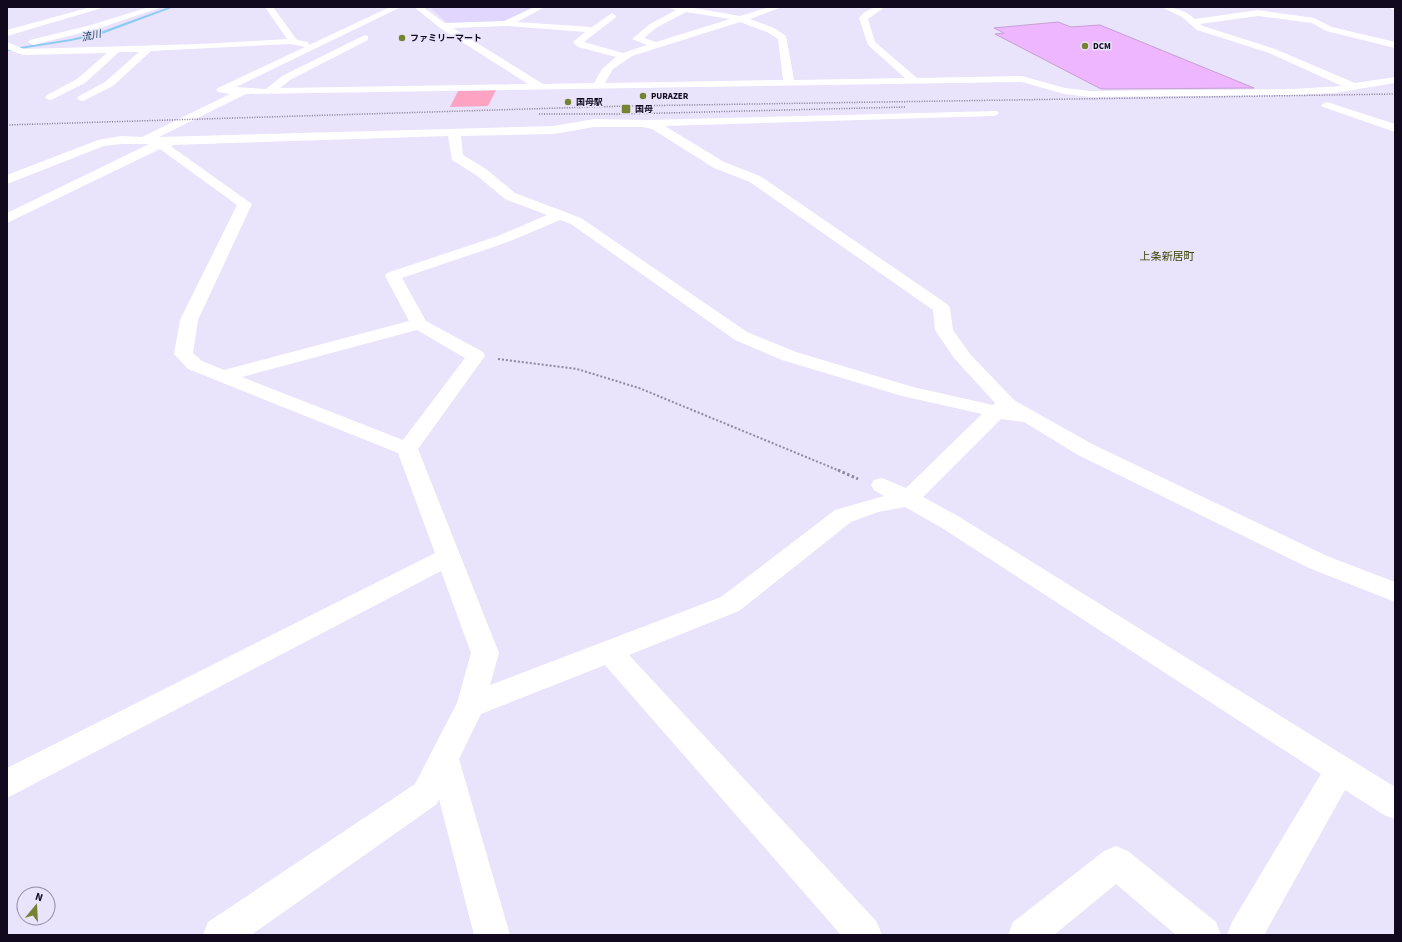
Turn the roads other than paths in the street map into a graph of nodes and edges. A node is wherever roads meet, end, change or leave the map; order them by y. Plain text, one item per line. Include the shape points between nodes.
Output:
1 (102, 7) edge
2 (158, 7) edge
3 (269, 7) edge
4 (541, 7) edge
5 (670, 7) edge
6 (774, 7) edge
7 (863, 7) edge
8 (881, 7) edge
9 (1165, 7) edge
10 (685, 9) junction
11 (411, 10) edge
12 (395, 12) edge
13 (75, 15) junction
14 (612, 16) dead end
15 (863, 18) junction
16 (118, 19) junction
17 (739, 19) junction
18 (1192, 22) junction
19 (506, 24) junction
20 (443, 26) junction
21 (594, 30) junction
22 (375, 32) dead end
23 (7, 33) edge
24 (293, 41) junction
25 (657, 44) junction
26 (1395, 45) edge
27 (314, 46) junction
28 (8, 48) edge
29 (149, 48) junction
30 (117, 49) junction
31 (623, 56) junction
32 (1395, 80) edge
33 (915, 81) junction
34 (788, 83) junction
35 (599, 86) junction
36 (540, 87) junction
37 (1354, 87) junction
38 (269, 92) junction
39 (51, 97) dead end
40 (83, 98) dead end
41 (1327, 105) dead end
42 (993, 113) dead end
43 (643, 123) junction
44 (1395, 128) edge
45 (454, 132) junction
46 (166, 141) junction
47 (7, 180) edge
48 (7, 207) edge
49 (560, 215) junction
50 (7, 219) edge
51 (419, 324) junction
52 (222, 376) junction
53 (1002, 408) junction
54 (407, 449) junction
55 (882, 485) road end
56 (908, 499) junction
57 (448, 557) junction
58 (1395, 592) edge
59 (610, 652) junction
60 (470, 706) junction
61 (444, 758) junction
62 (1340, 770) junction
63 (7, 784) edge
64 (1395, 804) edge
65 (221, 935) edge
66 (492, 935) edge
67 (864, 935) edge
68 (1026, 935) edge
69 (1203, 935) edge
70 (1245, 935) edge

1 - 13 street
2 - 16 street
3 - 24 street
4 - 19 street
5 - 10 street
6 - 17 street
7 - 15 street
8 - 15 street
9 - 18 street via 1185,15
10 - 17 street
10 - 25 street via 654,26 637,40
11 - 12 street
11 - 20 street
12 - 27 street
12 - 48 street
13 - 16 street
13 - 23 street
14 - 21 street
15 - 33 street via 871,43
16 - 28 street
17 - 25 street
17 - 34 street via 783,38
18 - 26 street via 1258,13 1314,21 1329,28
18 - 37 street via 1200,28 1272,51
19 - 20 street
19 - 21 street
20 - 36 street
21 - 31 street via 578,42
22 - 38 street via 286,78
24 - 27 street
24 - 29 street
25 - 31 street
27 - 38 street via 222,90
28 - 30 street via 23,52
29 - 30 street
29 - 40 street via 109,84
30 - 39 street via 81,81
31 - 35 street via 609,68
32 - 37 street
33 - 34 street
33 - 37 street via 1022,79 1064,91 1090,94 1294,92
34 - 35 street
35 - 36 street
36 - 38 street
41 - 44 street
42 - 43 street
43 - 45 street via 594,123 554,130
43 - 53 street via 656,126 719,165 755,179 941,308 944,330
45 - 46 street
45 - 49 street via 457,157 481,172 510,196
46 - 47 street via 121,140 102,143
46 - 50 street
46 - 52 street via 166,148 245,204 189,320 183,354 195,365
49 - 51 street via 503,239 394,276
49 - 53 street via 576,221 741,336 789,356 909,392
51 - 52 street
51 - 54 street via 476,356
52 - 54 street
53 - 56 street
53 - 58 street via 1035,420 1086,450 1311,558
54 - 57 street
55 - 56 street
56 - 59 street via 875,505 843,516 730,604
56 - 62 street via 957,526
57 - 60 street via 485,653
57 - 63 street
59 - 60 street
59 - 67 street
60 - 61 street
61 - 65 street via 426,794
61 - 66 street
62 - 64 street
62 - 70 street
68 - 69 street via 1116,863

